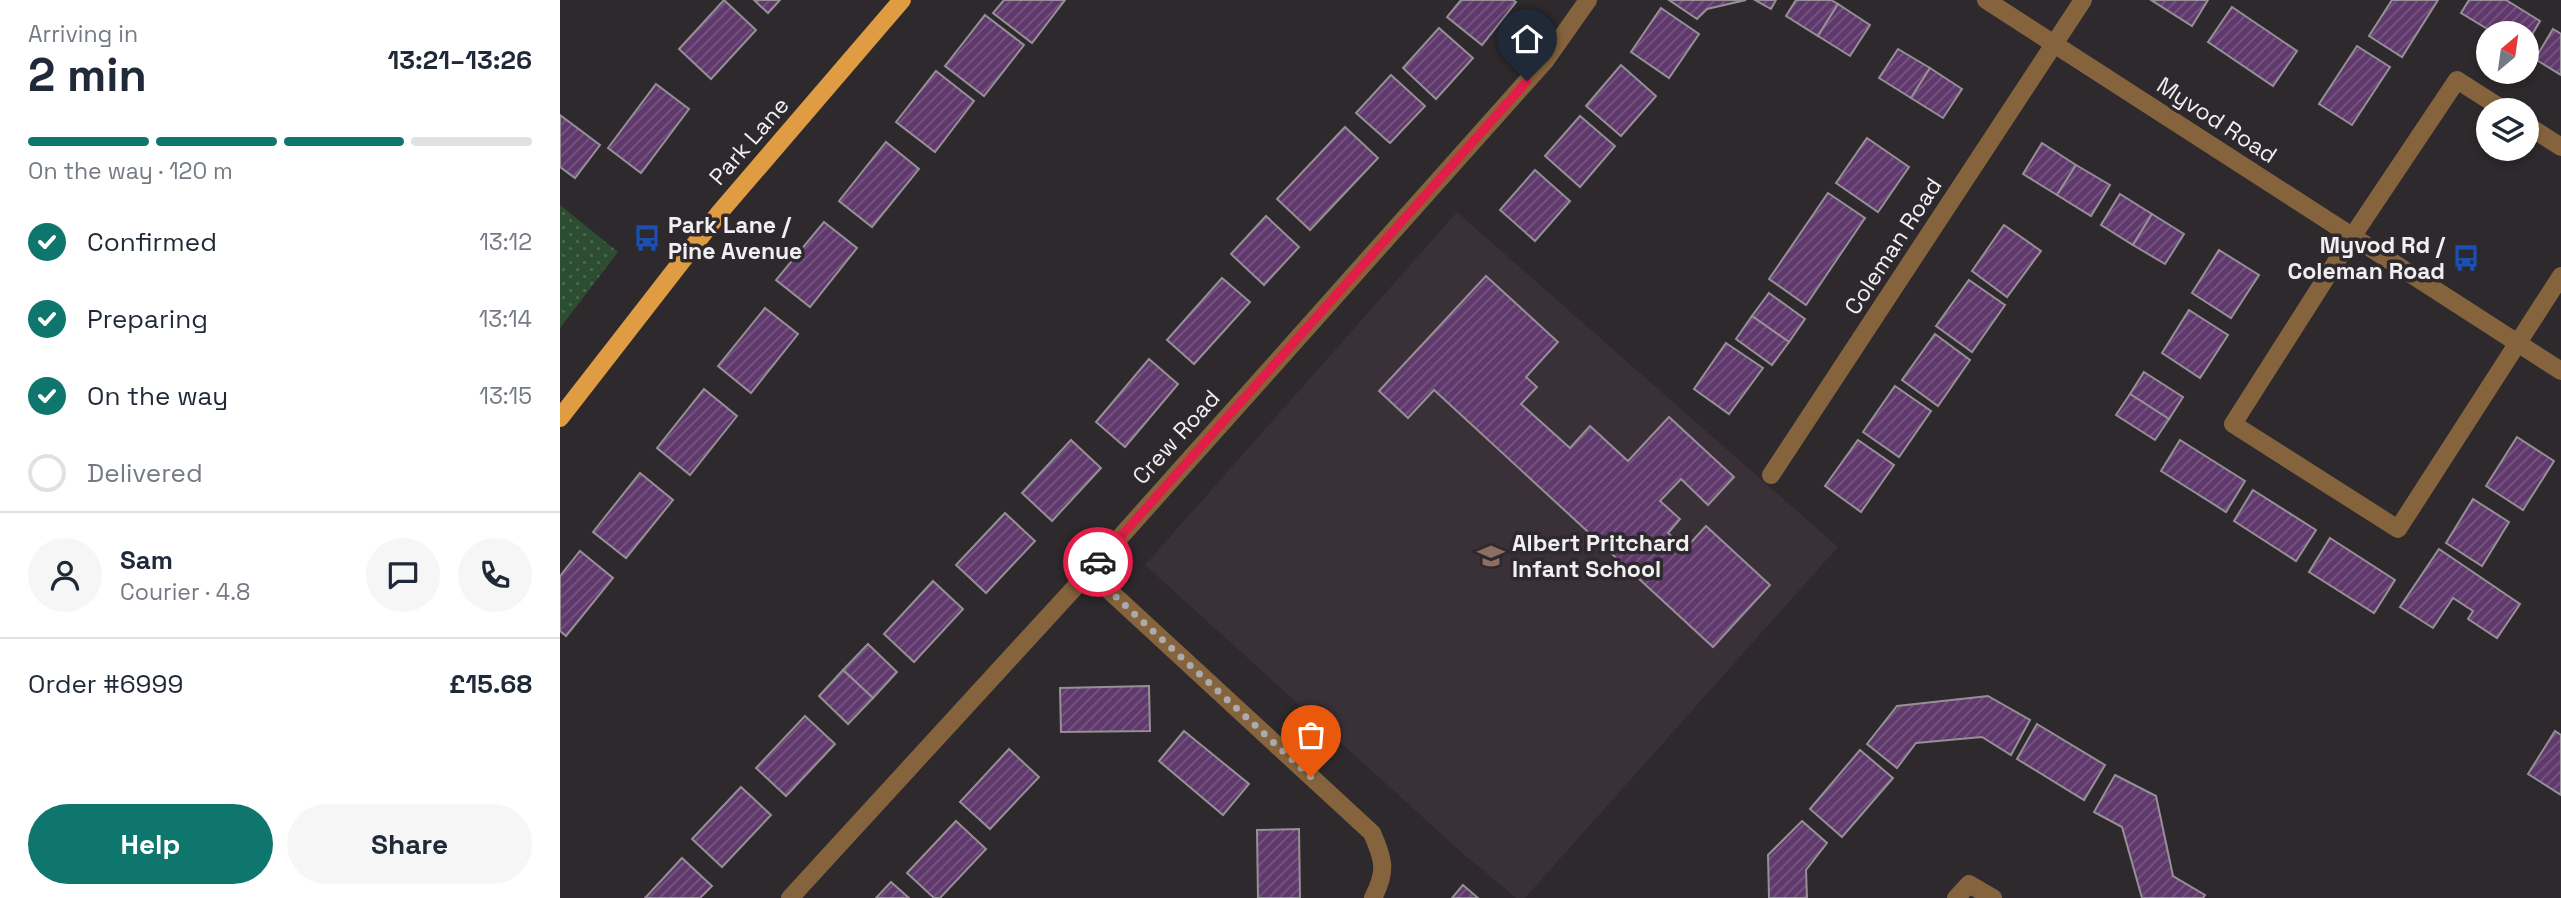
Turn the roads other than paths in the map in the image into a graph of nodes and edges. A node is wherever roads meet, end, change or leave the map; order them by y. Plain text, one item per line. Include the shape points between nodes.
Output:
1 (902, 0) edge
2 (1588, 0) edge
3 (1986, 0) edge
4 (2083, 0) edge
5 (2055, 44) junction
6 (2485, 98) edge
7 (2539, 133) edge
8 (2561, 147) edge
9 (2352, 237) junction
10 (2561, 276) edge
11 (2518, 344) junction
12 (2561, 371) edge
13 (560, 418) edge
14 (1772, 475) dead end
15 (1089, 572) junction
16 (790, 898) edge
17 (1373, 898) edge
18 (1956, 898) edge
19 (1993, 898) edge

1 - 13 main road, Park Lane via 720,212
2 - 15 street, Crew Road via 1545,61
3 - 5 street, Myvod Road
4 - 5 street
5 - 9 street, Myvod Road
5 - 14 street, Coleman Road
6 - 9 street via 2457,80
7 - 8 street
9 - 11 street, Myvod Road
9 - 11 street via 2233,424 2398,529
10 - 11 street
11 - 12 street, Myvod Road
15 - 16 street, Crew Road
15 - 17 street via 1372,833 1382,857 1382,880
18 - 19 street via 1969,884

